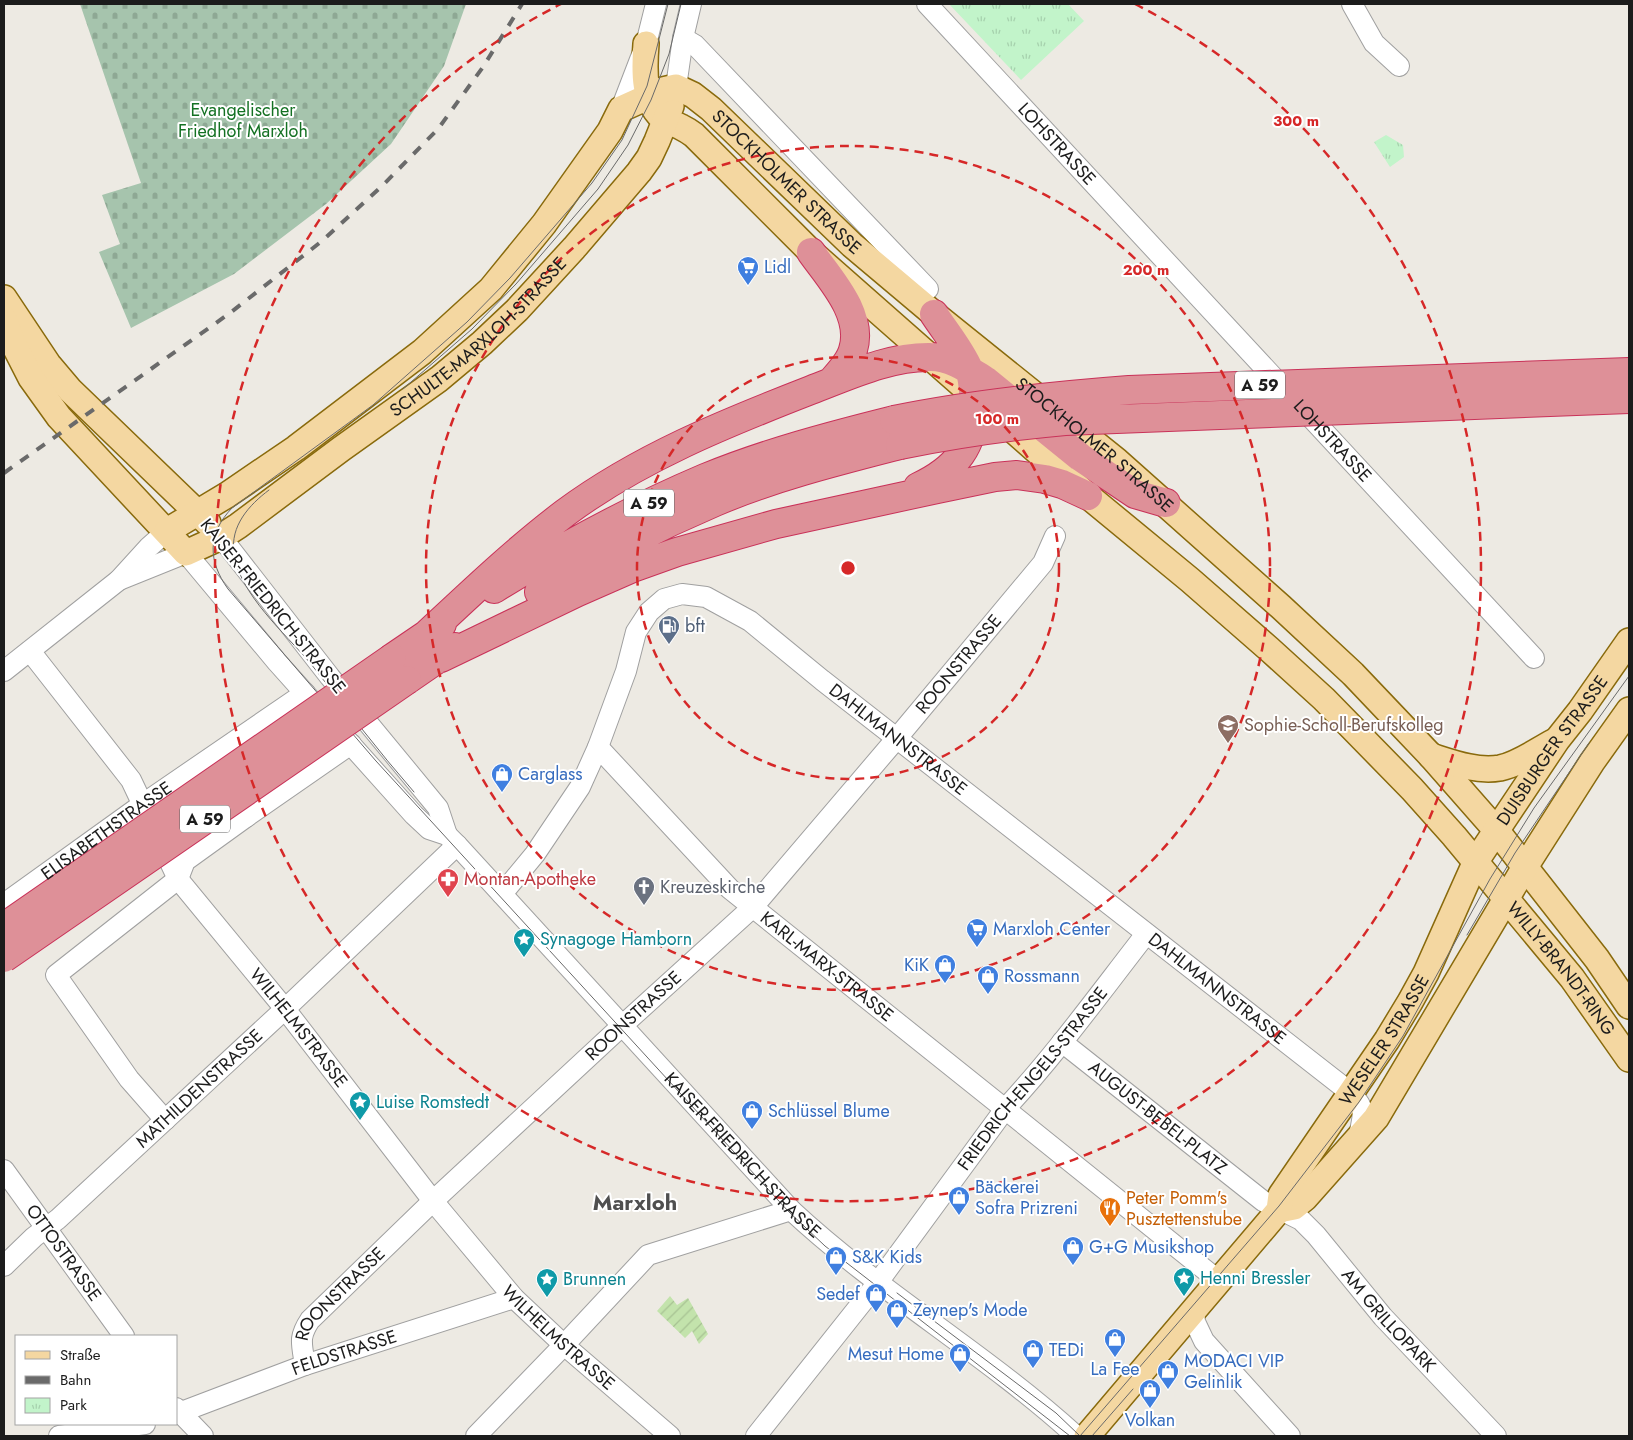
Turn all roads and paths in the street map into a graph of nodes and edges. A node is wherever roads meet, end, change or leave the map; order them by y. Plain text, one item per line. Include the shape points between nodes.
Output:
1 (656, 4) edge
2 (691, 4) edge
3 (927, 4) edge
4 (1352, 4) edge
5 (683, 38) junction
6 (646, 44) junction
7 (1399, 66) dead end
8 (676, 87) junction
9 (650, 98) junction
10 (621, 109) junction
11 (666, 121) junction
12 (811, 252) junction
13 (4, 298) edge
14 (931, 302) junction
15 (4, 319) edge
16 (929, 357) junction
17 (1629, 372) edge
18 (832, 382) junction
19 (971, 383) junction
20 (1629, 399) edge
21 (897, 432) junction
22 (1088, 496) junction
23 (892, 499) junction
24 (1166, 504) junction
25 (197, 513) junction
26 (167, 531) junction
27 (1055, 536) dead end
28 (221, 537) junction
29 (186, 553) junction
30 (119, 580) junction
31 (426, 635) junction
32 (1629, 640) edge
33 (30, 651) junction
34 (441, 658) junction
35 (1534, 658) dead end
36 (400, 669) junction
37 (4, 671) edge
38 (305, 693) junction
39 (1629, 710) edge
40 (897, 738) junction
41 (1557, 740) junction
42 (351, 744) junction
43 (598, 747) junction
44 (1431, 756) junction
45 (210, 758) junction
46 (143, 804) junction
47 (246, 817) junction
48 (1503, 838) junction
49 (452, 840) junction
50 (1525, 867) junction
51 (1490, 879) junction
52 (178, 880) junction
53 (502, 894) junction
54 (4, 904) edge
55 (753, 907) junction
56 (4, 927) edge
57 (1146, 934) junction
58 (4, 958) edge
59 (1629, 1006) edge
60 (284, 1009) junction
61 (622, 1025) junction
62 (1062, 1042) junction
63 (1629, 1059) edge
64 (1357, 1084) junction
65 (1383, 1107) junction
66 (1005, 1108) junction
67 (166, 1120) junction
68 (1359, 1136) junction
69 (4, 1170) edge
70 (433, 1201) junction
71 (791, 1210) junction
72 (1279, 1210) junction
73 (47, 1228) junction
74 (4, 1266) edge
75 (1219, 1282) junction
76 (878, 1283) junction
77 (514, 1298) junction
78 (1194, 1310) junction
79 (123, 1335) edge
80 (564, 1346) junction
81 (305, 1365) junction
82 (178, 1411) edge
83 (178, 1412) edge
84 (138, 1425) edge
85 (59, 1436) edge
86 (203, 1436) edge
87 (476, 1436) edge
88 (670, 1436) edge
89 (756, 1436) edge
90 (1076, 1436) edge
91 (1087, 1436) edge
92 (1290, 1436) edge
93 (1496, 1436) edge

1 - 6 street
2 - 5 street
3 - 35 street, LOHSTRASSE
4 - 7 street via 1374,43
5 - 8 street
5 - 14 street, STOCKHOLMER STRASSE via 695,45
6 - 9 main road via 644,67
6 - 10 street
8 - 9 main road
8 - 11 main road, SCHULTE-MARXLOH-STRASSE
8 - 14 main road, STOCKHOLMER STRASSE via 711,109 824,220
9 - 10 main road
9 - 11 main road
10 - 25 main road, SCHULTE-MARXLOH-STRASSE via 610,131 544,224 491,289 422,352 312,436
11 - 12 main road, STOCKHOLMER STRASSE via 694,135
11 - 28 main road, SCHULTE-MARXLOH-STRASSE via 639,172 574,248 482,343 439,379
12 - 16 main road, STOCKHOLMER STRASSE
12 - 18 highway via 842,296 856,331 853,350
13 - 25 main road, KAISER-FRIEDRICH-STRASSE via 48,364 70,390
14 - 19 highway
14 - 24 main road, STOCKHOLMER STRASSE
15 - 26 main road, KAISER-FRIEDRICH-STRASSE via 31,378 59,417
16 - 18 highway via 896,361
16 - 19 highway via 951,361
17 - 21 highway, A 59, bridge via 1063,395 946,410
18 - 31 highway via 734,420 619,477 566,512 521,548
19 - 22 main road
19 - 23 highway via 972,430 966,448 934,480
19 - 24 highway via 985,380 1080,457 1136,494
20 - 21 highway, A 59, bridge via 1065,421 950,435
21 - 31 highway, A 59 via 828,436 707,478 587,534 531,566
21 - 34 highway, A 59 via 834,462 716,501 651,531 541,591
22 - 23 highway via 1054,481 1017,475
22 - 51 main road via 1190,580 1324,699 1412,789
23 - 34 highway via 776,524 635,567
24 - 44 main road, STOCKHOLMER STRASSE via 1353,674
25 - 26 main road, SCHULTE-MARXLOH-STRASSE
25 - 28 main road, KAISER-FRIEDRICH-STRASSE
26 - 29 main road, KAISER-FRIEDRICH-STRASSE
26 - 30 street
27 - 40 street, ROONSTRASSE via 1043,563
28 - 29 main road, SCHULTE-MARXLOH-STRASSE
28 - 49 street, KAISER-FRIEDRICH-STRASSE via 438,808
29 - 30 street
29 - 38 street, KAISER-FRIEDRICH-STRASSE
30 - 33 street
31 - 36 highway, A 59
32 - 41 main road, DUISBURGER STRASSE
33 - 37 street
33 - 46 street, WILHELMSTRASSE via 131,780
34 - 36 highway, A 59
36 - 56 highway, A 59, bridge
36 - 58 highway, A 59, bridge
38 - 42 street, KAISER-FRIEDRICH-STRASSE
38 - 45 street, ELISABETHSTRASSE
39 - 50 main road
40 - 43 street, DAHLMANNSTRASSE via 750,621 706,597 682,594 664,599 649,612 636,632 626,671
40 - 55 street, ROONSTRASSE
40 - 57 street, DAHLMANNSTRASSE
41 - 44 main road via 1500,768 1481,769
41 - 48 main road, DUISBURGER STRASSE
42 - 47 street
42 - 49 street, KAISER-FRIEDRICH-STRASSE via 422,823
43 - 53 street, DAHLMANNSTRASSE via 580,787 535,854
43 - 55 street, KARL-MARX-STRASSE via 730,890
44 - 48 main road, STOCKHOLMER STRASSE
45 - 46 street, ELISABETHSTRASSE
45 - 47 street
46 - 52 street, WILHELMSTRASSE
46 - 54 street, ELISABETHSTRASSE
47 - 52 street via 185,861
48 - 50 main road, WILLY-BRANDT-RING
48 - 51 main road, DUISBURGER STRASSE
49 - 53 street, KAISER-FRIEDRICH-STRASSE
49 - 60 street, MATHILDENSTRASSE
50 - 51 main road
50 - 59 main road, WILLY-BRANDT-RING via 1597,959
51 - 63 main road, WILLY-BRANDT-RING via 1572,978
51 - 64 main road, WESELER STRASSE via 1426,973
51 - 65 main road, WESELER STRASSE
52 - 60 street, WILHELMSTRASSE
52 - 67 street via 56,975 129,1079
53 - 61 street, KAISER-FRIEDRICH-STRASSE
55 - 61 street, ROONSTRASSE
55 - 66 street, KARL-MARX-STRASSE
57 - 62 street, FRIEDRICH-ENGELS-STRASSE
57 - 64 street, DAHLMANNSTRASSE
60 - 67 street, MATHILDENSTRASSE
60 - 70 street, WILHELMSTRASSE
61 - 70 street, ROONSTRASSE
61 - 71 street, KAISER-FRIEDRICH-STRASSE
62 - 66 street, FRIEDRICH-ENGELS-STRASSE
62 - 72 street, AUGUST-BEBEL-PLATZ via 1256,1196
64 - 65 street via 1368,1101
64 - 68 street, DAHLMANNSTRASSE via 1364,1118
64 - 72 main road, WESELER STRASSE via 1281,1195
65 - 68 main road, WESELER STRASSE
66 - 75 street
66 - 76 street, FRIEDRICH-ENGELS-STRASSE
67 - 73 street, MATHILDENSTRASSE
68 - 72 main road, WESELER STRASSE via 1305,1198 1294,1207
69 - 73 street, OTTOSTRASSE
70 - 77 street, WILHELMSTRASSE
70 - 81 street, ROONSTRASSE via 310,1320 301,1341
71 - 76 street, KAISER-FRIEDRICH-STRASSE
71 - 80 street via 648,1255
72 - 75 main road, WESELER STRASSE
72 - 93 street, AM GRILLOPARK via 1301,1220 1316,1235 1383,1318
73 - 74 street, MATHILDENSTRASSE
73 - 79 street, OTTOSTRASSE
75 - 78 main road, WESELER STRASSE
76 - 89 street, FRIEDRICH-ENGELS-STRASSE
76 - 90 street, KAISER-FRIEDRICH-STRASSE via 1017,1387
77 - 80 street, WILHELMSTRASSE
77 - 81 street, FELDSTRASSE
78 - 91 main road, WESELER STRASSE
78 - 92 street via 1195,1322 1204,1341
80 - 87 street
80 - 88 street, WILHELMSTRASSE
81 - 82 street, FELDSTRASSE
83 - 86 street
84 - 85 street

